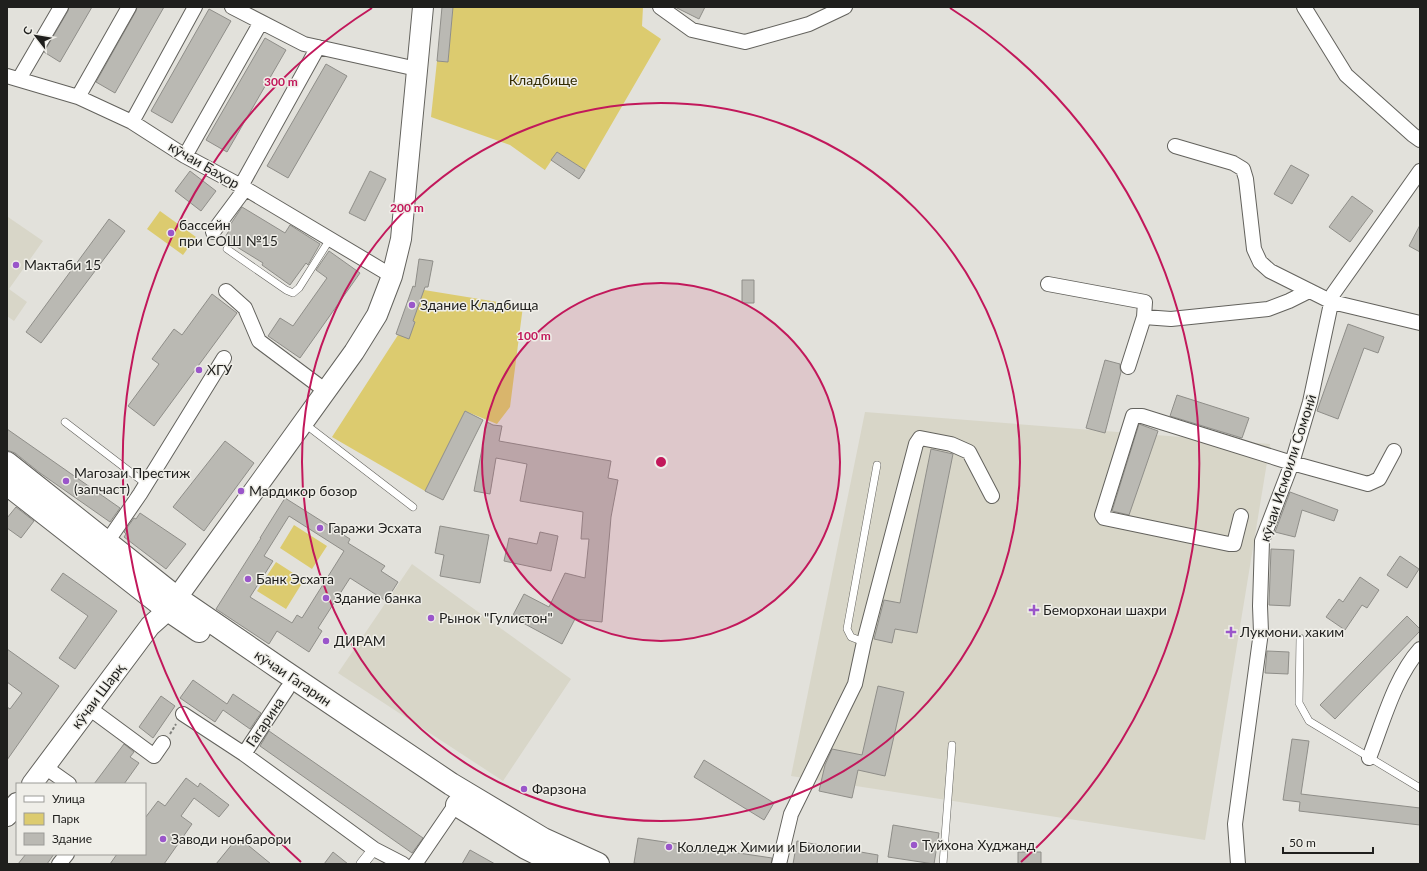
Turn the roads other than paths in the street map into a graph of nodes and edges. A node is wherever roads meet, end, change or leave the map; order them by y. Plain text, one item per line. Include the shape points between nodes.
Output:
1 (61, 7) edge
2 (129, 7) edge
3 (195, 7) edge
4 (232, 7) edge
5 (422, 7) edge
6 (845, 7) edge
7 (666, 9) edge
8 (1307, 9) edge
9 (261, 22) junction
10 (318, 47) junction
11 (417, 68) junction
12 (13, 78) edge
13 (78, 97) junction
14 (132, 122) junction
15 (1420, 140) edge
16 (1175, 146) dead end
17 (185, 156) junction
18 (1420, 171) edge
19 (243, 188) junction
20 (213, 232) dead end
21 (330, 239) junction
22 (227, 249) dead end
23 (392, 276) junction
24 (1048, 284) dead end
25 (226, 291) dead end
26 (1309, 291) junction
27 (1332, 302) junction
28 (1144, 317) junction
29 (1420, 323) edge
30 (224, 358) dead end
31 (1128, 367) dead end
32 (326, 391) junction
33 (65, 422) dead end
34 (303, 422) junction
35 (1394, 451) dead end
36 (7, 463) edge
37 (1292, 464) junction
38 (877, 465) dead end
39 (7, 484) edge
40 (146, 484) junction
41 (992, 496) dead end
42 (413, 507) dead end
43 (1241, 516) dead end
44 (107, 542) junction
45 (172, 604) junction
46 (1300, 638) dead end
47 (864, 642) junction
48 (1420, 649) edge
49 (287, 689) junction
50 (89, 708) junction
51 (183, 714) road end
52 (163, 743) road end
53 (952, 745) dead end
54 (244, 754) junction
55 (1369, 758) junction
56 (45, 767) junction
57 (33, 783) edge
58 (68, 783) edge
59 (1420, 788) edge
60 (16, 804) edge
61 (456, 804) junction
62 (7, 816) edge
63 (374, 849) junction
64 (66, 855) edge
65 (59, 864) edge
66 (362, 864) edge
67 (403, 864) edge
68 (415, 864) edge
69 (558, 864) edge
70 (598, 864) edge
71 (779, 864) edge
72 (943, 864) edge
73 (1238, 864) edge

1 - 12 street
2 - 13 street
3 - 14 street
4 - 9 street
5 - 11 main road, кӯчаи Шарқ
6 - 7 street via 809,24 744,42 692,30
8 - 15 street via 1346,75
9 - 10 street via 304,44
9 - 17 street
10 - 11 street
10 - 19 street
11 - 23 main road, кӯчаи Шарқ via 401,239
12 - 13 street, кӯчаи Баҳор
13 - 14 street, кӯчаи Баҳор
14 - 17 street, кӯчаи Баҳор
16 - 26 street via 1233,163 1243,170 1254,249 1260,262 1270,271
17 - 19 street, кӯчаи Баҳор
18 - 27 street, кӯчаи Исмоили Сомонӣ via 1333,294
19 - 20 street
19 - 21 street, кӯчаи Баҳор
21 - 22 lane via 299,288 293,293
21 - 23 street, кӯчаи Баҳор
23 - 32 main road, кӯчаи Шарқ via 376,315
24 - 28 street via 1145,302
25 - 32 street via 245,308 259,341
26 - 27 street
26 - 28 street via 1268,309 1171,319
27 - 29 street
27 - 37 street, кӯчаи Исмоили Сомонӣ via 1310,402
28 - 31 street
30 - 40 street
32 - 34 main road, кӯчаи Шарқ
33 - 40 lane
34 - 42 lane
34 - 45 main road, кӯчаи Шарқ
35 - 37 street via 1379,479 1368,484
36 - 44 highway, кӯчаи Гагарин
37 - 43 street via 1142,416 1133,416 1102,515 1104,518 1234,544
37 - 73 street, кӯчаи Исмоили Сомонӣ via 1262,541 1261,632 1235,824
38 - 47 lane via 847,629 851,636
39 - 45 highway, кӯчаи Гагарин
40 - 44 street
41 - 47 street via 969,452 951,444 920,438 916,444
44 - 45 highway, кӯчаи Гагарин
45 - 49 highway, кӯчаи Гагарин
45 - 50 main road, кӯчаи Шарқ via 150,626
45 - 70 highway, кӯчаи Гагарин via 276,666 451,784 543,839
46 - 55 lane via 1299,703 1309,721
47 - 71 street via 855,684 791,814
48 - 55 street via 1396,689
49 - 54 street, Гагарина
49 - 61 highway, кӯчаи Гагарин
50 - 52 street via 154,756
50 - 56 main road, кӯчаи Шарқ
51 - 54 street
53 - 72 lane
54 - 63 street
55 - 59 lane
56 - 57 main road, кӯчаи Шарқ
56 - 58 street
60 - 62 main road
61 - 68 street
61 - 69 highway, кӯчаи Гагарин via 526,848
63 - 66 street
63 - 67 street
64 - 65 street

